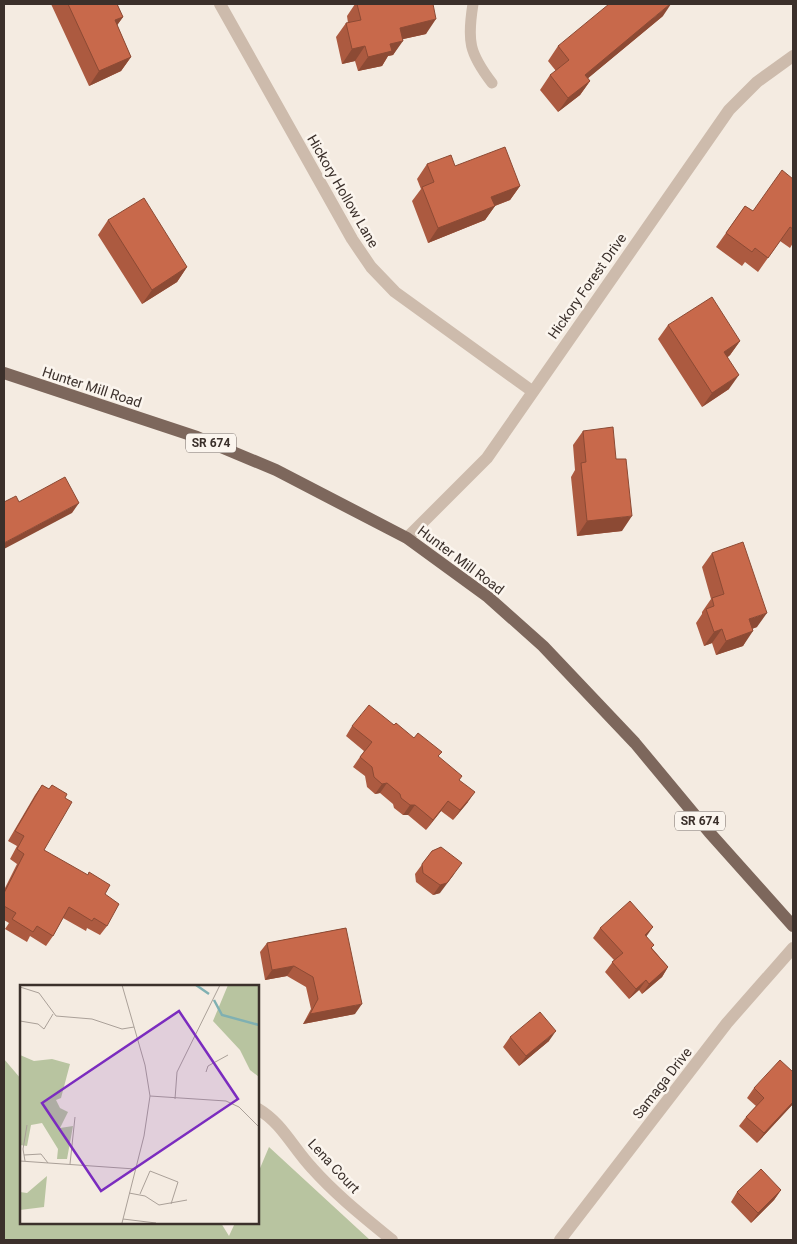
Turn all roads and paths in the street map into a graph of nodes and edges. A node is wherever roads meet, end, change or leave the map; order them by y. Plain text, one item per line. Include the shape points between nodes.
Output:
1 (220, 4) edge
2 (473, 4) edge
3 (793, 56) edge
4 (492, 84) dead end
5 (4, 374) edge
6 (532, 391) junction
7 (407, 538) junction
8 (793, 926) edge
9 (793, 948) edge
10 (259, 1110) edge
11 (392, 1240) edge
12 (560, 1240) edge

1 - 6 street, Hickory Hollow Lane via 352,239 371,267 395,292
2 - 4 lane via 470,44 476,63
3 - 6 street, Hickory Forest Drive via 757,82 729,110
5 - 7 main road, Hunter Mill Road / SR 674 via 197,437 276,470
6 - 7 street, Hickory Forest Drive via 487,458
7 - 8 main road, Hunter Mill Road / SR 674 via 488,597 543,646 635,743
9 - 12 street, Samaga Drive via 727,1023
10 - 11 street, Lena Court via 280,1127 340,1198

